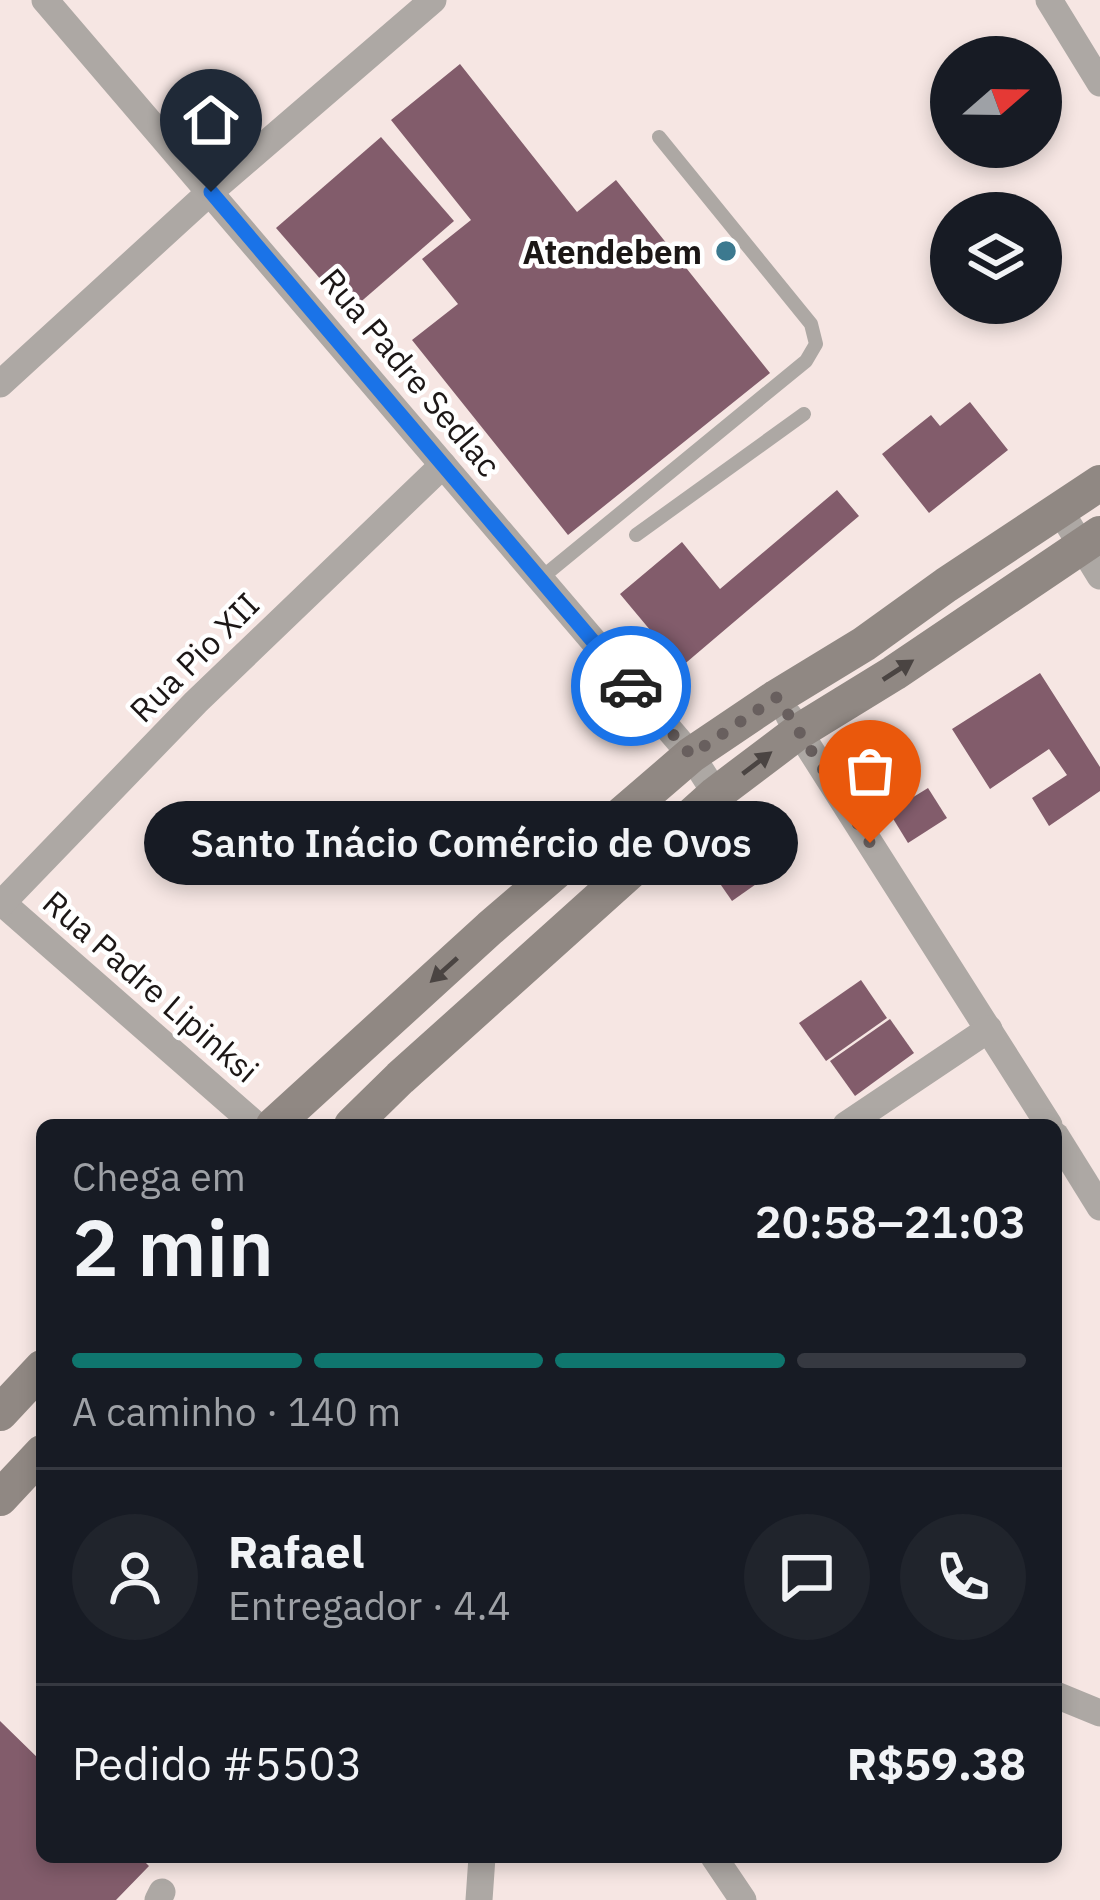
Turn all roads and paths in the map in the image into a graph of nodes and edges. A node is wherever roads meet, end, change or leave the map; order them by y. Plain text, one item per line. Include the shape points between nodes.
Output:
1 (45, 0) edge
2 (434, 0) edge
3 (1048, 0) edge
4 (1100, 82) edge
5 (659, 136) dead end
6 (211, 192) junction
7 (0, 384) edge
8 (805, 414) dead end
9 (442, 465) junction
10 (1100, 483) edge
11 (1058, 509) junction
12 (636, 535) dead end
13 (1094, 552) edge
14 (540, 579) junction
15 (946, 585) junction
16 (973, 620) junction
17 (777, 697) junction
18 (798, 732) junction
19 (691, 755) junction
20 (716, 794) junction
21 (1, 903) edge
22 (490, 928) junction
23 (525, 966) junction
24 (989, 1028) junction
25 (368, 1039) junction
26 (400, 1078) junction
27 (249, 1119) edge
28 (281, 1119) edge
29 (358, 1119) edge
30 (855, 1119) edge
31 (1045, 1119) edge
32 (1062, 1146) edge
33 (1100, 1207) edge
34 (36, 1374) edge
35 (0, 1413) edge
36 (36, 1459) edge
37 (0, 1498) edge
38 (1062, 1697) edge
39 (1100, 1713) edge
40 (482, 1863) edge
41 (717, 1863) edge
42 (479, 1900) edge
43 (743, 1900) edge

1 - 6 street, Rua Padre Sedlac
2 - 6 street
3 - 4 street
5 - 14 lane via 812,324 816,344 806,361
6 - 7 street
6 - 9 street, Rua Padre Sedlac
8 - 12 lane
9 - 14 street, Rua Padre Sedlac
9 - 21 street, Rua Pio XII
10 - 11 main road
11 - 13 street
11 - 15 main road
13 - 16 main road
14 - 19 street, Rua Padre Sedlac
15 - 16 lane
15 - 17 main road
18 -> 16 main road
17 - 18 street
17 - 19 main road
20 -> 18 main road
18 - 24 street
19 - 20 street, Rua Padre Sedlac
19 - 22 main road
20 - 23 main road
21 - 27 street, Rua Padre Lipinksi
22 - 23 main road
22 -> 25 main road
23 - 26 main road
24 - 30 street
24 - 31 street
25 - 26 main road
25 - 28 main road
26 - 29 main road
32 - 33 street
34 - 35 main road
36 - 37 main road
38 - 39 street
40 - 42 street
41 - 43 street

